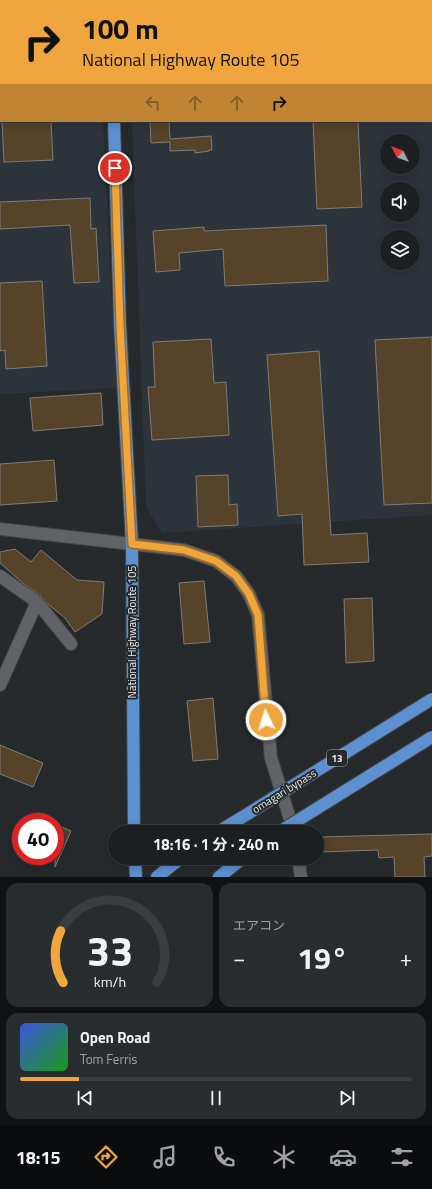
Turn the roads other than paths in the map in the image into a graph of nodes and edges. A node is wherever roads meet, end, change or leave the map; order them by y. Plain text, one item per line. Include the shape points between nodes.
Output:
1 (114, 122) edge
2 (0, 529) edge
3 (132, 544) junction
4 (0, 576) edge
5 (37, 602) junction
6 (70, 644) dead end
7 (0, 685) edge
8 (432, 699) edge
9 (432, 737) edge
10 (134, 825) edge
11 (230, 825) edge
12 (290, 825) edge
13 (292, 825) edge
14 (135, 865) edge
15 (172, 865) edge
16 (234, 865) edge
17 (299, 865) edge
18 (136, 877) edge
19 (157, 877) edge
20 (219, 877) edge
21 (301, 877) edge

1 - 3 highway, National Highway Route 105 via 120,325
2 - 3 street
3 - 10 highway, National Highway Route 105
3 - 13 street via 184,550 216,561 236,576 249,594 258,615 271,758
4 - 5 street
5 - 6 street
5 - 7 street
8 - 11 highway, omagari bypass / 13, bridge
9 - 12 highway, bridge
14 - 18 highway
15 - 19 highway
16 - 20 highway
17 - 21 street

